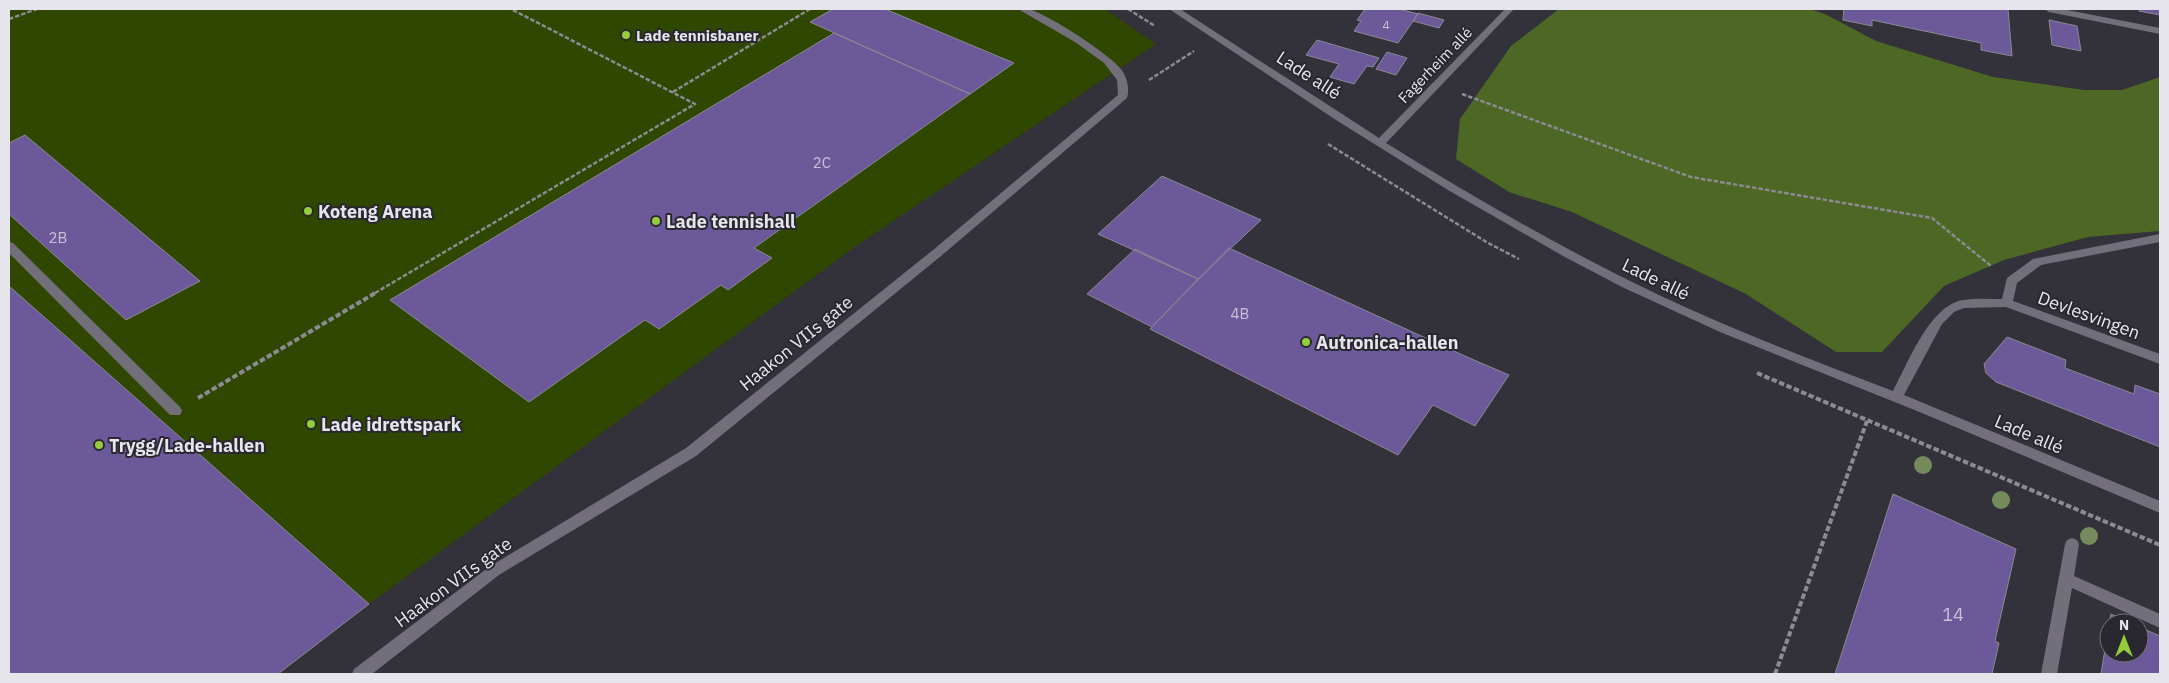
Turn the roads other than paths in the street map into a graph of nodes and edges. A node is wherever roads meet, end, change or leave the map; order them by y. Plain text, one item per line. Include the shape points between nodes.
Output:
1 (1022, 9) edge
2 (1174, 9) edge
3 (1510, 9) edge
4 (2049, 9) edge
5 (2160, 31) edge
6 (1381, 142) junction
7 (2160, 238) edge
8 (9, 246) edge
9 (2007, 303) junction
10 (2160, 360) edge
11 (1896, 397) junction
12 (175, 412) road end
13 (2160, 507) edge
14 (2072, 544) dead end
15 (2066, 579) junction
16 (2160, 621) edge
17 (360, 674) edge
18 (2049, 674) edge

1 - 17 street, Haakon VIIs gate via 1107,60 1122,79 1123,96 937,254 691,452 494,571
2 - 6 street, Lade allé
3 - 6 street, Fagerheim allé
4 - 5 street
6 - 11 street, Lade allé via 1532,235 1628,285 1707,322
7 - 9 street, Devlesvingen via 2037,262 2011,281
8 - 12 street
9 - 10 street, Devlesvingen
9 - 11 street, Devlesvingen via 1963,304 1950,309 1937,321
11 - 13 street, Lade allé
14 - 15 street
15 - 16 street
15 - 18 street

